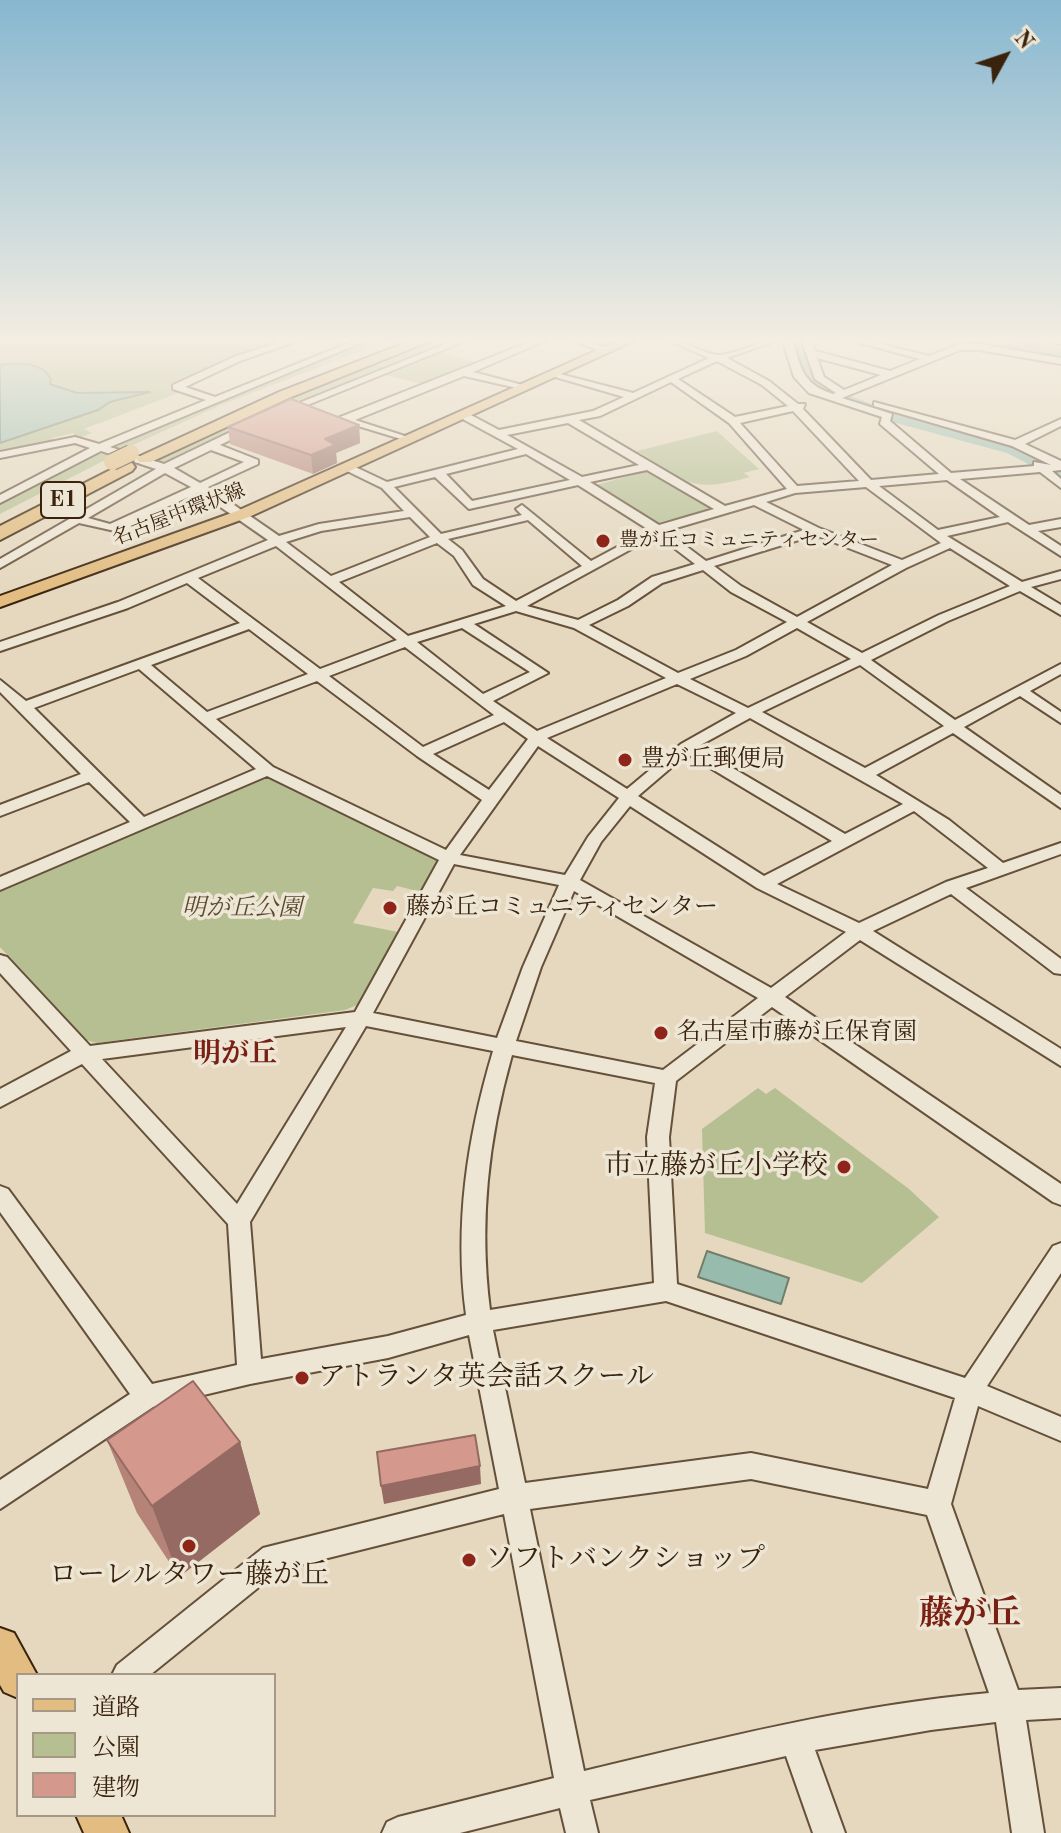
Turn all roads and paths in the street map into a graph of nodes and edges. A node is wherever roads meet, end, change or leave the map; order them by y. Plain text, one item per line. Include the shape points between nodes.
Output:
1 (175, 425) edge
2 (197, 425) edge
3 (207, 425) edge
4 (256, 425) edge
5 (357, 425) edge
6 (442, 425) edge
7 (483, 425) edge
8 (542, 425) edge
9 (579, 425) edge
10 (736, 425) edge
11 (812, 425) edge
12 (887, 425) edge
13 (919, 425) edge
14 (942, 425) edge
15 (1056, 425) edge
16 (500, 433) junction
17 (407, 440) junction
18 (1016, 444) junction
19 (211, 446) junction
20 (528, 450) junction
21 (0, 455) edge
22 (123, 457) junction
23 (650, 466) junction
24 (347, 467) junction
25 (1055, 467) edge
26 (165, 468) junction
27 (438, 473) junction
28 (948, 476) junction
29 (579, 483) junction
30 (867, 483) junction
31 (1061, 485) edge
32 (386, 486) junction
33 (200, 487) junction
34 (794, 490) junction
35 (509, 497) junction
36 (0, 500) edge
37 (755, 501) junction
38 (725, 511) junction
39 (412, 513) junction
40 (243, 514) junction
41 (531, 516) junction
42 (75, 518) junction
43 (1010, 518) junction
44 (0, 519) edge
45 (1061, 523) edge
46 (1027, 529) junction
47 (658, 530) junction
48 (815, 531) junction
49 (0, 534) edge
50 (938, 534) junction
51 (438, 538) junction
52 (276, 541) junction
53 (952, 543) junction
54 (1061, 552) edge
55 (0, 564) edge
56 (704, 565) junction
57 (902, 565) junction
58 (590, 567) junction
59 (1061, 575) edge
60 (189, 578) junction
61 (331, 581) junction
62 (1019, 584) junction
63 (0, 602) edge
64 (516, 607) junction
65 (1061, 611) edge
66 (798, 622) junction
67 (250, 624) junction
68 (464, 624) junction
69 (579, 625) junction
70 (407, 641) junction
71 (0, 647) edge
72 (860, 660) junction
73 (142, 665) junction
74 (1061, 668) edge
75 (315, 674) junction
76 (679, 679) junction
77 (0, 684) edge
78 (1020, 690) junction
79 (482, 700) junction
80 (25, 706) junction
81 (751, 714) junction
82 (505, 716) junction
83 (206, 718) junction
84 (1061, 719) edge
85 (955, 724) junction
86 (538, 739) junction
87 (686, 747) junction
88 (422, 753) junction
89 (267, 770) junction
90 (864, 775) junction
91 (89, 776) junction
92 (628, 798) junction
93 (491, 799) junction
94 (1061, 803) edge
95 (915, 804) junction
96 (0, 811) edge
97 (141, 823) junction
98 (844, 841) junction
99 (1061, 848) edge
100 (449, 858) junction
101 (1001, 870) junction
102 (569, 881) junction
103 (0, 884) edge
104 (763, 884) junction
105 (952, 886) junction
106 (859, 931) junction
107 (0, 961) edge
108 (1061, 968) edge
109 (771, 997) junction
110 (361, 1018) junction
111 (502, 1046) junction
112 (83, 1054) junction
113 (1061, 1059) edge
114 (666, 1078) junction
115 (0, 1099) edge
116 (0, 1195) edge
117 (1061, 1196) edge
118 (239, 1221) junction
119 (1061, 1253) edge
120 (666, 1291) junction
121 (479, 1322) junction
122 (250, 1373) junction
123 (970, 1391) junction
124 (147, 1397) junction
125 (1061, 1429) edge
126 (0, 1496) edge
127 (514, 1498) junction
128 (937, 1504) junction
129 (0, 1647) edge
130 (129, 1673) edge
131 (16, 1675) edge
132 (1061, 1703) edge
133 (1008, 1705) junction
134 (795, 1738) junction
135 (571, 1787) junction
136 (398, 1833) edge
137 (582, 1833) edge
138 (829, 1833) edge
139 (1028, 1833) edge

1 - 22 street
2 - 22 highway, E1
3 - 22 highway, E1
4 - 19 street
5 - 17 street
6 - 17 main road, 名古屋中環状線
7 - 16 street
8 - 16 street
9 - 23 street
10 - 34 street
11 - 30 street
12 - 28 street
13 - 25 street
14 - 18 street
15 - 18 street
16 - 20 street
17 - 24 main road, 名古屋中環状線
18 - 25 street
19 - 26 street
19 - 33 street via 254,462
20 - 27 street
20 - 29 street
21 - 22 street via 75,440
22 - 26 street via 109,452
22 - 36 street
22 - 44 highway, E1
22 - 49 highway, E1
23 - 29 street
23 - 38 street
24 - 32 street
24 - 40 main road, 名古屋中環状線
25 - 28 street
25 - 31 street
26 - 33 street
26 - 42 street
27 - 32 street
27 - 35 street via 469,505
28 - 30 street
28 - 43 street
29 - 35 street
29 - 47 street
30 - 34 street
30 - 50 street
32 - 39 street
33 - 40 street
33 - 42 street via 111,528
34 - 37 street
35 - 41 street
37 - 38 street
37 - 48 street
38 - 47 street
39 - 51 street
39 - 52 street via 319,528
40 - 52 street
40 - 63 main road, 名古屋中環状線
41 - 51 street
41 - 58 street
42 - 55 street
43 - 46 street
43 - 50 street
45 - 46 street
46 - 54 street
47 - 56 street
47 - 58 street
48 - 56 street
48 - 57 street
50 - 53 street
51 - 61 street
51 - 64 street via 458,553 478,582
52 - 60 street
52 - 61 street
53 - 57 street
53 - 62 street
56 - 66 street
56 - 69 street via 657,580
57 - 66 street
58 - 64 street
59 - 62 street
60 - 67 street
60 - 71 street
61 - 70 street
62 - 65 street
62 - 72 street
64 - 68 street
64 - 69 street
66 - 72 street
66 - 76 street
67 - 73 street
67 - 75 street
68 - 70 street
68 - 79 street via 541,673
69 - 76 street
70 - 75 street
70 - 79 street
72 - 81 street
72 - 85 street
73 - 80 street
73 - 83 street
74 - 78 street
75 - 83 street
75 - 88 street
76 - 81 street
76 - 86 street
77 - 80 street
78 - 84 street
78 - 85 street
79 - 82 street
80 - 91 street
81 - 87 street
81 - 90 street
82 - 86 street
82 - 88 street
83 - 89 street
85 - 90 street
85 - 94 street
86 - 92 street
86 - 93 street
87 - 92 street
87 - 98 street
88 - 93 street
89 - 97 street
89 - 100 street
90 - 95 street
91 - 96 street
91 - 97 street
92 - 102 street
92 - 104 street
93 - 100 street
95 - 98 street
95 - 101 street
97 - 103 street
98 - 104 street
99 - 101 street
100 - 102 street
100 - 110 street
101 - 105 street
102 - 109 street
102 - 111 street
104 - 106 street
105 - 106 street
105 - 108 street
106 - 109 street
106 - 113 street
107 - 112 street
109 - 114 street
109 - 117 street
110 - 111 street
110 - 112 street
110 - 118 street
111 - 114 street
111 - 121 street via 474,1198
112 - 115 street
112 - 118 street
114 - 120 street via 658,1137
116 - 124 street
118 - 122 street
119 - 123 street
120 - 121 street
120 - 123 street
121 - 122 street via 388,1347
121 - 127 street
122 - 124 street
123 - 125 street
123 - 128 street
124 - 126 street
127 - 128 street via 751,1466
127 - 130 street via 273,1558
127 - 135 street
128 - 133 street
129 - 131 main road
132 - 133 street
133 - 134 street
133 - 139 street
134 - 135 street
134 - 138 street
135 - 136 street
135 - 137 street

